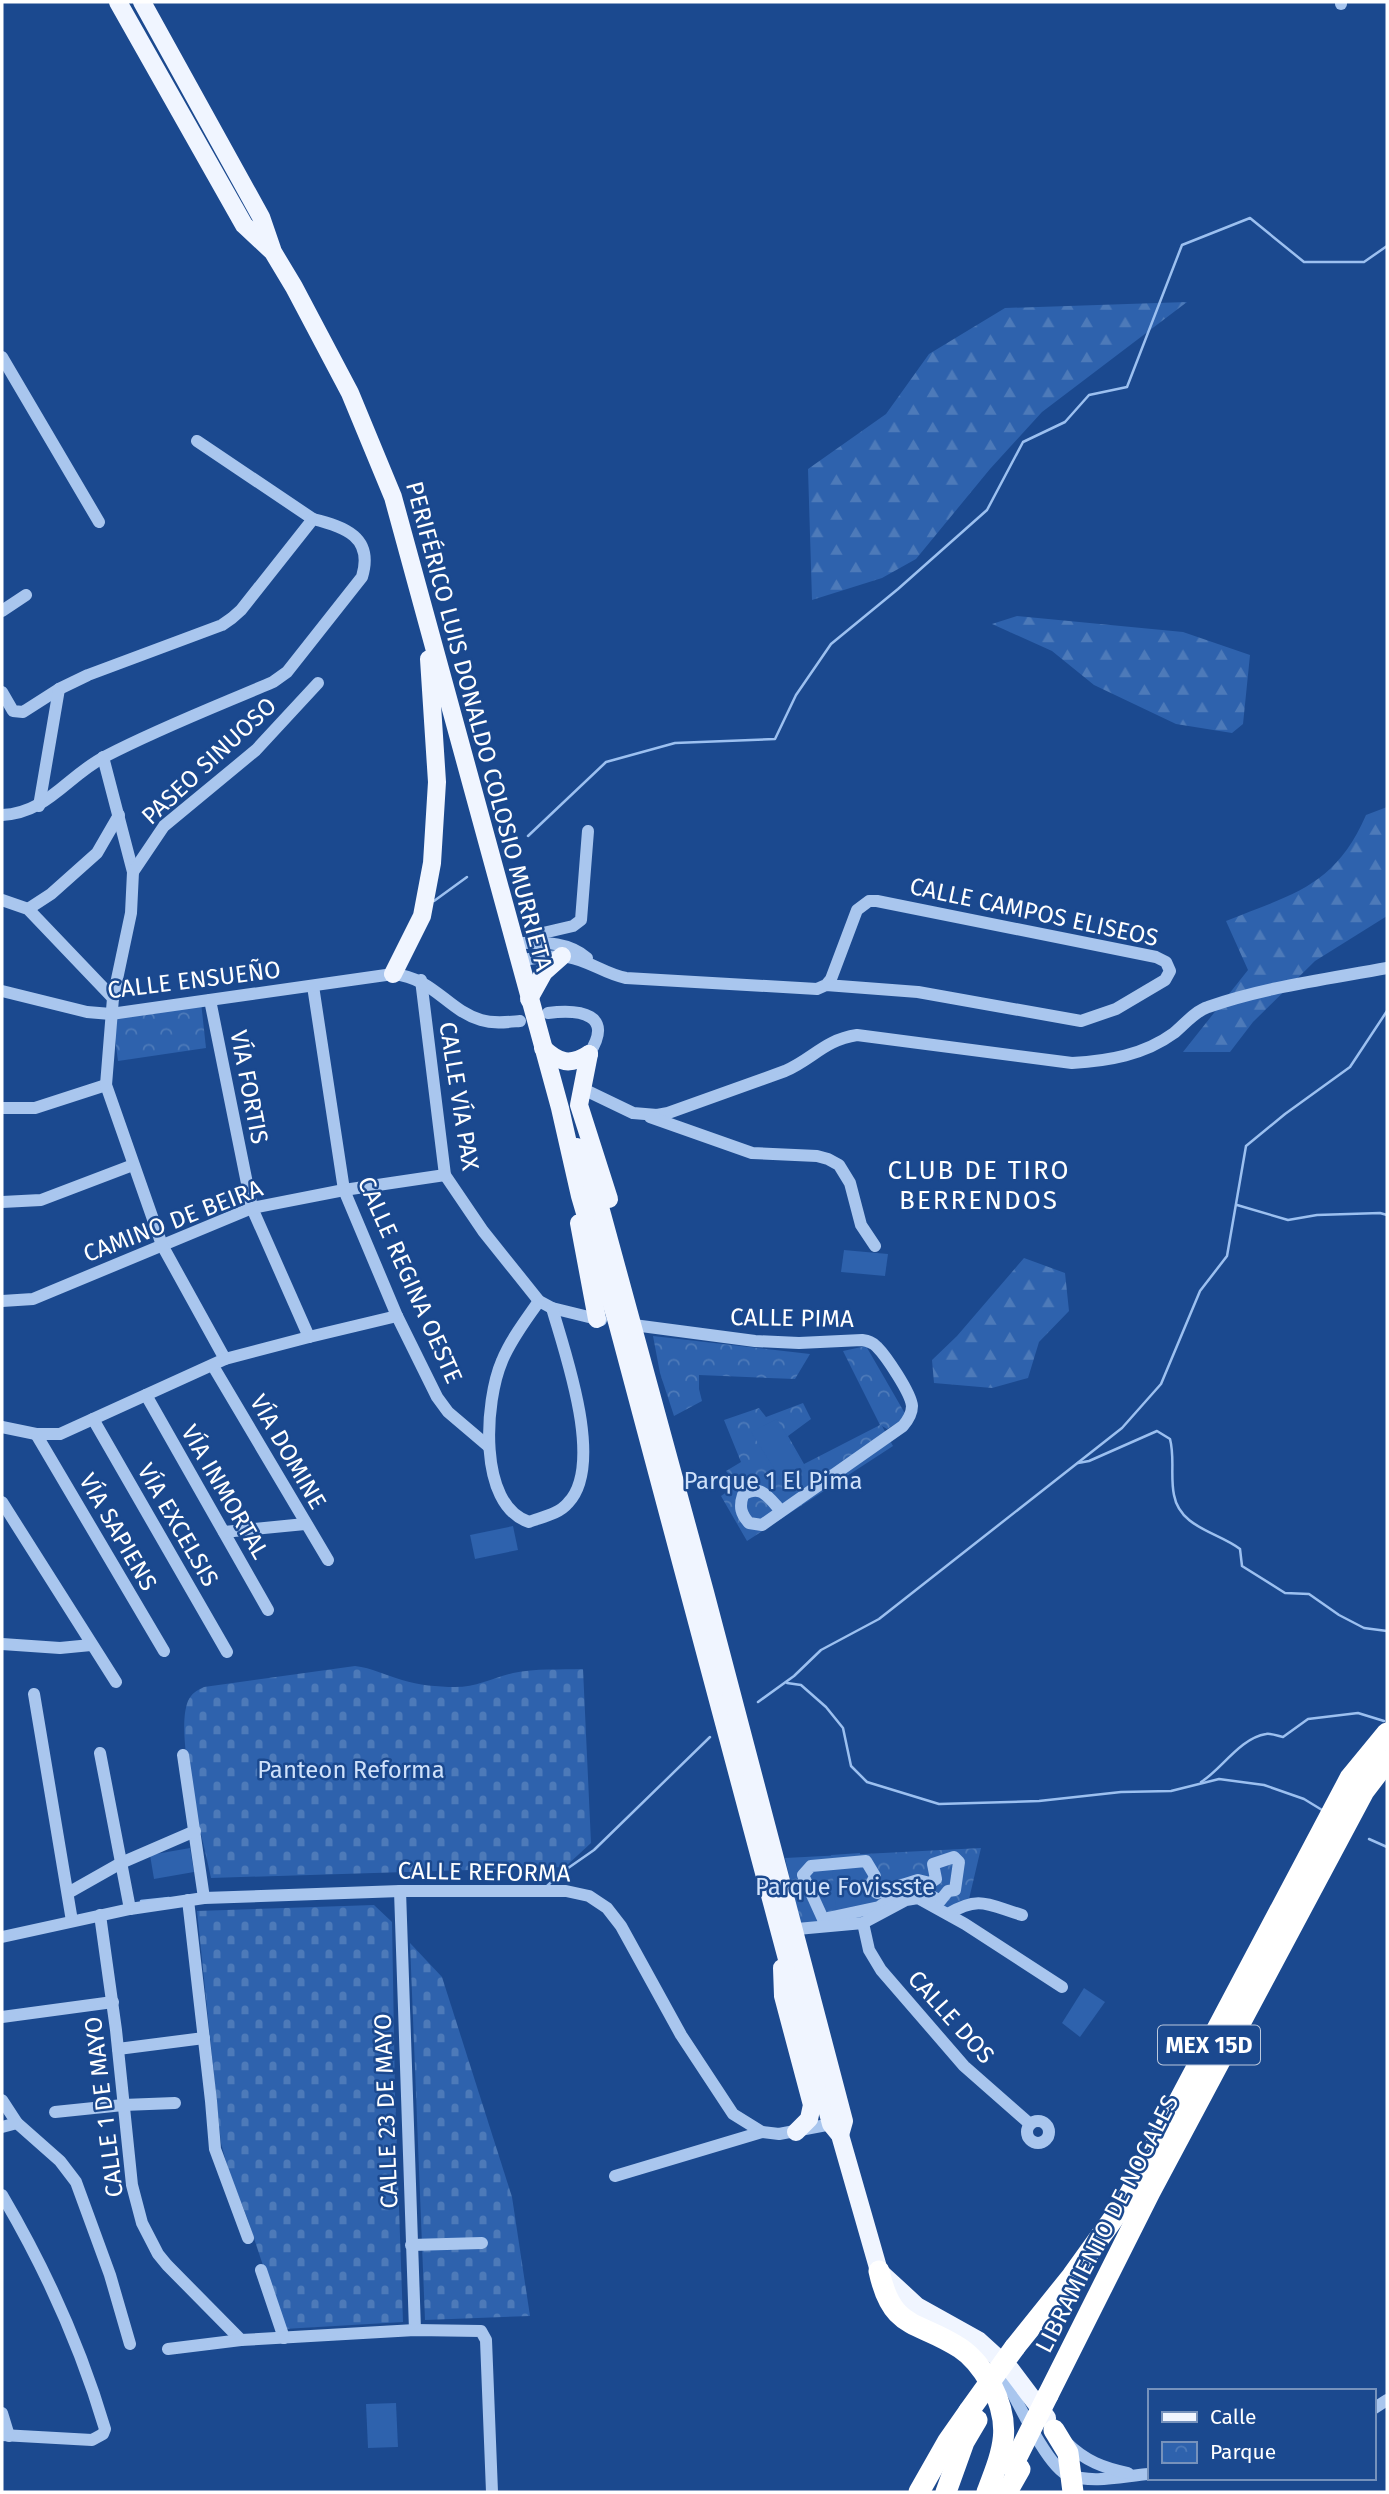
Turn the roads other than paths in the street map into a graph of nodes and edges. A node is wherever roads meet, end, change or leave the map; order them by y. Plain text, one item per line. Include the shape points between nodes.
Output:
1 (118, 2) edge
2 (142, 2) edge
3 (273, 252) junction
4 (2, 357) edge
5 (197, 441) dead end
6 (313, 519) junction
7 (99, 522) dead end
8 (26, 595) dead end
9 (2, 611) edge
10 (426, 611) junction
11 (318, 683) dead end
12 (59, 690) junction
13 (4, 702) edge
14 (103, 757) junction
15 (39, 806) junction
16 (119, 815) junction
17 (2, 816) edge
18 (588, 831) dead end
19 (133, 872) junction
20 (2, 900) edge
21 (28, 909) junction
22 (536, 943) junction
23 (516, 952) junction
24 (571, 955) junction
25 (1387, 968) edge
26 (393, 974) junction
27 (421, 980) junction
28 (826, 985) junction
29 (313, 986) junction
30 (2, 991) edge
31 (113, 998) junction
32 (529, 999) junction
33 (210, 1000) junction
34 (548, 1013) dead end
35 (111, 1014) junction
36 (520, 1021) dead end
37 (543, 1048) junction
38 (589, 1054) junction
39 (106, 1085) junction
40 (581, 1088) junction
41 (2, 1108) edge
42 (646, 1115) junction
43 (133, 1165) junction
44 (445, 1175) junction
45 (344, 1190) junction
46 (588, 1194) junction
47 (2, 1202) edge
48 (252, 1208) junction
49 (609, 1239) junction
50 (162, 1245) junction
51 (875, 1246) dead end
52 (2, 1301) edge
53 (539, 1301) junction
54 (552, 1308) junction
55 (397, 1316) junction
56 (597, 1319) junction
57 (625, 1324) junction
58 (309, 1336) junction
59 (225, 1359) junction
60 (213, 1366) junction
61 (146, 1395) junction
62 (93, 1419) junction
63 (2, 1427) edge
64 (36, 1434) junction
65 (488, 1446) junction
66 (2, 1502) edge
67 (781, 1511) dead end
68 (305, 1524) junction
69 (224, 1532) junction
70 (328, 1560) dead end
71 (268, 1610) dead end
72 (2, 1644) edge
73 (91, 1645) junction
74 (164, 1651) dead end
75 (227, 1652) dead end
76 (116, 1682) dead end
77 (34, 1694) dead end
78 (1387, 1733) edge
79 (1387, 1744) edge
80 (100, 1753) dead end
81 (183, 1755) dead end
82 (1387, 1761) edge
83 (1387, 1781) edge
84 (195, 1831) junction
85 (121, 1863) junction
86 (956, 1890) junction
87 (400, 1891) junction
88 (68, 1893) junction
89 (204, 1898) junction
90 (188, 1900) junction
91 (130, 1909) junction
92 (952, 1912) junction
93 (1022, 1914) dead end
94 (100, 1915) junction
95 (72, 1921) junction
96 (863, 1923) junction
97 (785, 1935) junction
98 (2, 1937) edge
99 (1062, 1987) dead end
100 (113, 2002) junction
101 (2, 2017) edge
102 (204, 2038) junction
103 (118, 2049) junction
104 (2, 2100) edge
105 (175, 2103) dead end
106 (123, 2105) junction
107 (55, 2112) dead end
108 (18, 2123) junction
109 (1030, 2124) dead end
110 (2, 2127) edge
111 (838, 2127) junction
112 (762, 2132) junction
113 (796, 2132) junction
114 (615, 2176) dead end
115 (2, 2195) edge
116 (248, 2238) dead end
117 (482, 2243) dead end
118 (411, 2245) junction
119 (261, 2270) dead end
120 (879, 2271) junction
121 (415, 2330) junction
122 (284, 2338) junction
123 (241, 2340) junction
124 (130, 2344) dead end
125 (168, 2349) dead end
126 (989, 2351) junction
127 (1020, 2352) junction
128 (1052, 2398) junction
129 (2, 2413) edge
130 (974, 2414) junction
131 (1055, 2430) junction
132 (5, 2435) edge
133 (1016, 2468) junction
134 (1144, 2475) edge
135 (1072, 2484) edge
136 (492, 2492) edge
137 (919, 2492) edge
138 (928, 2492) edge
139 (946, 2492) edge
140 (955, 2492) edge
141 (987, 2492) edge
142 (1000, 2492) edge
143 (1007, 2492) edge

1 - 3 main road, PERIFÉRICO LUIS DONALDO COLOSIO MURRIETA via 244,226
2 - 3 main road, PERIFÉRICO LUIS DONALDO COLOSIO MURRIETA via 261,217
3 - 10 main road, PERIFÉRICO LUIS DONALDO COLOSIO MURRIETA via 350,393 393,497
4 - 7 street
5 - 6 street
6 - 12 street via 242,610 222,625
6 - 14 street via 339,526 357,538 365,566 362,577 300,658 273,682
8 - 9 street
10 - 23 main road, PERIFÉRICO LUIS DONALDO COLOSIO MURRIETA
10 - 26 main road via 436,824 422,916
11 - 19 street, PASEO SINUOSO via 256,750 164,826
12 - 13 street via 23,712
12 - 15 street
14 - 15 street
14 - 16 street, PASEO SINUOSO
15 - 17 street
16 - 19 street, PASEO SINUOSO
16 - 21 street via 97,853
18 - 22 street via 582,920 543,933
19 - 31 street, PASEO SINUOSO via 131,913
20 - 21 street
21 - 31 street
22 - 23 street, CALLE CAMPOS ELISEOS
22 - 24 street, CALLE CAMPOS ELISEOS via 561,944
23 - 24 street
23 - 32 main road, PERIFÉRICO LUIS DONALDO COLOSIO MURRIETA
24 - 28 street, CALLE CAMPOS ELISEOS via 597,969 640,979 807,990
24 - 32 main road via 544,972
25 - 42 street via 1293,985 1205,1008 1159,1043 1104,1062 1072,1063 845,1037 785,1071 668,1113
26 - 27 street
26 - 29 street, CALLE ENSUEÑO
27 - 36 street via 482,1021
27 - 44 street, CALLE VÍA PAX
28 - 28 street, CALLE CAMPOS ELISEOS via 918,992 1081,1021 1116,1009 1165,980 1170,971 1166,962 1156,957 869,901 857,910
29 - 33 street, CALLE ENSUEÑO
29 - 45 street, CALLE REGINA OESTE
30 - 35 street, CALLE ENSUEÑO
31 - 35 street, PASEO SINUOSO
32 - 37 main road, PERIFÉRICO LUIS DONALDO COLOSIO MURRIETA
33 - 35 street, CALLE ENSUEÑO
33 - 48 street, VÍA FORTIS
34 - 38 street via 571,1010 592,1018 598,1036
35 - 39 street, PASEO SINUOSO
37 - 38 main road via 562,1062 575,1062
37 - 46 main road, PERIFÉRICO LUIS DONALDO COLOSIO MURRIETA
38 - 40 main road
39 - 41 street via 44,1106
39 - 43 street
40 - 42 street
40 - 49 main road via 580,1113 614,1214
42 - 51 street via 752,1153 828,1159 839,1165 850,1183 861,1225
43 - 47 street via 41,1200
43 - 50 street
44 - 45 street, CAMINO DE BEIRA
44 - 53 street, CALLE VÍA PAX
45 - 48 street, CAMINO DE BEIRA
45 - 55 street, CALLE REGINA OESTE
46 - 49 main road, PERIFÉRICO LUIS DONALDO COLOSIO MURRIETA
46 - 56 main road via 580,1237
46 - 57 main road, PERIFÉRICO LUIS DONALDO COLOSIO MURRIETA
48 - 50 street, CAMINO DE BEIRA
48 - 58 street, VÍA FORTIS
49 - 57 main road, PERIFÉRICO LUIS DONALDO COLOSIO MURRIETA
50 - 52 street, CAMINO DE BEIRA via 33,1299
50 - 59 street
53 - 54 street, CALLE VÍA PAX
53 - 65 street via 502,1360
54 - 56 street, CALLE VÍA PAX
54 - 65 street via 583,1429 582,1471 569,1503 529,1522 521,1519 501,1495
55 - 58 street
55 - 65 street, CALLE REGINA OESTE via 442,1405
56 - 57 street, CALLE VÍA PAX
57 - 67 street, CALLE PIMA via 755,1341 862,1340 879,1348 908,1394 909,1419
57 - 97 main road, PERIFÉRICO LUIS DONALDO COLOSIO MURRIETA
58 - 59 street
59 - 60 street
60 - 61 street
60 - 68 street, VÍA DOMINE
61 - 62 street
61 - 69 street, VÍA INMORTAL
62 - 64 street via 60,1434
62 - 75 street, VÍA EXCELSIS
63 - 64 street
64 - 74 street, VÍA SAPIENS
66 - 73 street
68 - 69 street
68 - 70 street, VÍA DOMINE
69 - 71 street, VÍA INMORTAL
72 - 73 street
73 - 76 street
77 - 88 street
78 - 127 highway, MEX 15D via 1350,1778 1122,2207
79 - 127 highway, MEX 15D via 1357,1782 1128,2211
80 - 85 street
81 - 84 street
82 - 128 highway, LIBRAMIENTO DE NOGALES / MEX 15D via 1364,1791 1150,2192
83 - 128 highway, LIBRAMIENTO DE NOGALES / MEX 15D
84 - 85 street
84 - 89 street
85 - 88 street
85 - 91 street
86 - 86 street via 948,1891 940,1901 929,1894 901,1892 879,1907 823,1919 803,1875 811,1866 866,1861 875,1876 870,1887 877,1894 918,1880 930,1882 936,1879 933,1864 954,1857 959,1862
86 - 92 street
87 - 89 street, CALLE REFORMA
87 - 112 street, CALLE REFORMA via 566,1891 589,1896 607,1908 621,1926 723,2102 744,2123
87 - 118 street, CALLE 23 DE MAYO
88 - 95 street
89 - 90 street, CALLE REFORMA
90 - 91 street, CALLE REFORMA
90 - 102 street
91 - 94 street, CALLE REFORMA
92 - 93 street via 969,1903 983,1903
92 - 96 street via 912,1898
92 - 99 street
94 - 95 street, CALLE REFORMA
94 - 100 street, CALLE 1 DE MAYO
95 - 98 street, CALLE REFORMA
96 - 97 street
96 - 109 street, CALLE DOS via 869,1950 881,1970 964,2066
97 - 111 main road, PERIFÉRICO LUIS DONALDO COLOSIO MURRIETA
97 - 113 main road via 783,1996 812,2105 809,2119
100 - 101 street
100 - 103 street, CALLE 1 DE MAYO
102 - 103 street
102 - 116 street via 215,2149
103 - 106 street, CALLE 1 DE MAYO
104 - 108 street
105 - 106 street
106 - 107 street
106 - 123 street, CALLE 1 DE MAYO via 132,2185 147,2235 167,2265
108 - 110 street
108 - 124 street via 76,2182
111 - 113 street
111 - 120 main road, PERIFÉRICO LUIS DONALDO COLOSIO MURRIETA
112 - 113 street
112 - 114 street
115 - 132 street via 60,2306 105,2427 98,2438 81,2441
117 - 118 street
118 - 121 street, CALLE 23 DE MAYO
119 - 122 street
120 - 126 main road via 917,2306
120 - 141 highway via 891,2307 915,2326 966,2353 986,2374 1001,2404 1004,2437
121 - 122 street
121 - 136 street via 476,2329 485,2335
122 - 123 street
123 - 125 street
126 - 131 main road via 1025,2385
126 - 135 street via 1050,2459
127 - 130 highway, MEX 15D, bridge
128 - 133 highway, LIBRAMIENTO DE NOGALES / MEX 15D
129 - 132 street
130 - 137 highway, MEX 15D via 948,2441
130 - 138 highway, MEX 15D
130 - 139 highway, MEX 15D
130 - 140 highway, MEX 15D
131 - 134 street via 1095,2464
131 - 135 highway via 1068,2453
133 - 142 highway, LIBRAMIENTO DE NOGALES / MEX 15D
133 - 143 highway, LIBRAMIENTO DE NOGALES / MEX 15D
134 - 135 street

